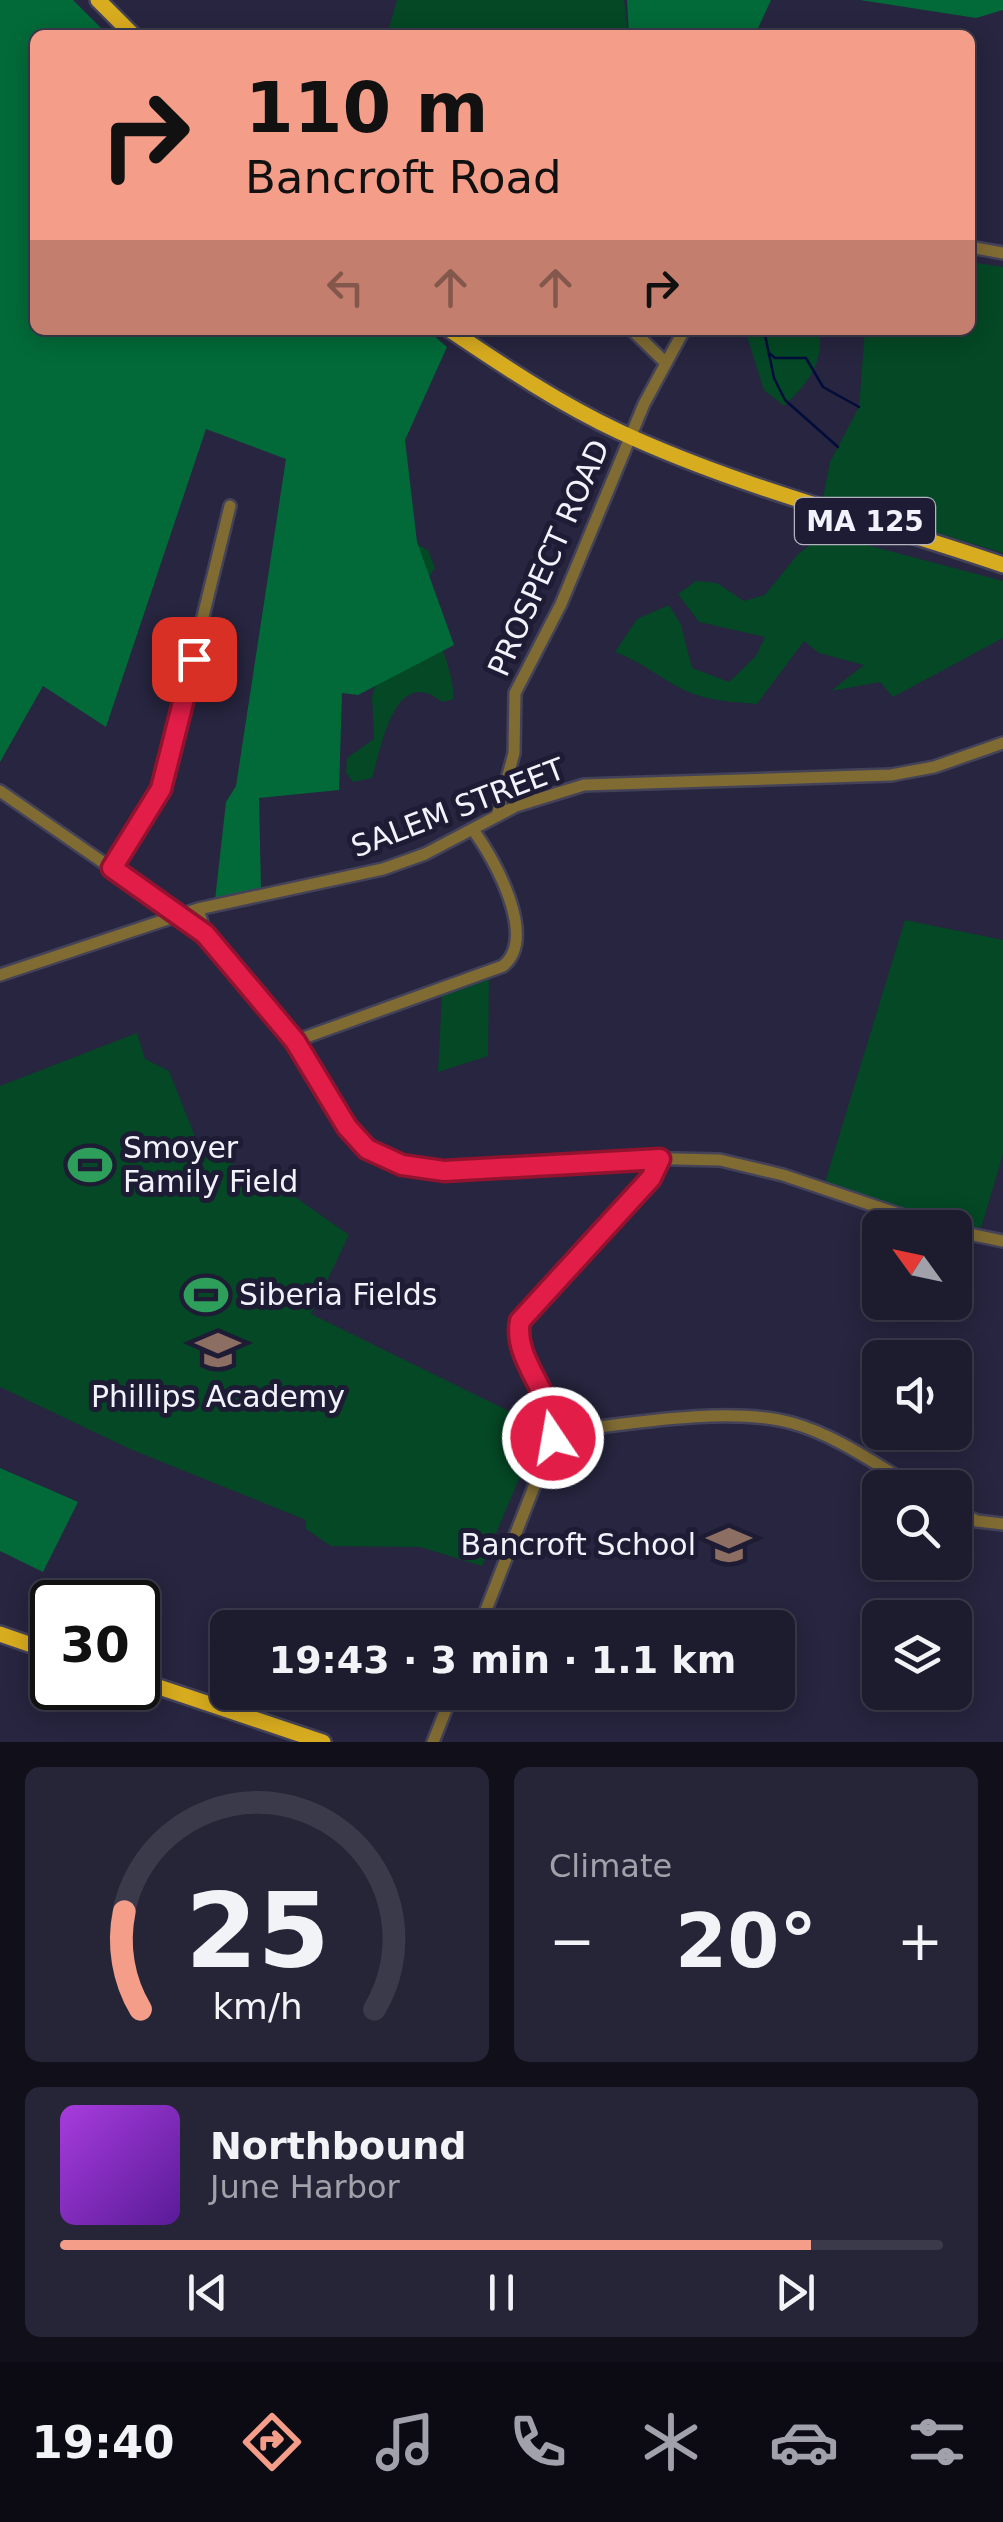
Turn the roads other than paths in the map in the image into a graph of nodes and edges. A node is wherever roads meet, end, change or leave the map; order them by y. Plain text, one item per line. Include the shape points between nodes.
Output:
1 (98, 0) edge
2 (129, 30) edge
3 (975, 248) edge
4 (1003, 253) edge
5 (458, 335) edge
6 (637, 335) edge
7 (681, 335) edge
8 (666, 363) junction
9 (631, 436) junction
10 (230, 506) dead end
11 (1003, 564) edge
12 (1003, 743) edge
13 (0, 791) edge
14 (498, 816) junction
15 (473, 830) junction
16 (112, 868) junction
17 (198, 909) junction
18 (180, 915) junction
19 (205, 934) junction
20 (0, 975) edge
21 (295, 1041) junction
22 (660, 1159) junction
23 (886, 1210) edge
24 (972, 1235) edge
25 (1003, 1241) edge
26 (553, 1433) junction
27 (884, 1470) edge
28 (972, 1518) edge
29 (1003, 1524) edge
30 (486, 1610) edge
31 (0, 1634) edge
32 (30, 1644) edge
33 (160, 1687) edge
34 (446, 1710) edge
35 (323, 1742) edge
36 (433, 1742) edge

1 - 2 main road
3 - 4 street
5 - 9 main road, MA 125
6 - 8 street
7 - 8 street, PROSPECT ROAD
8 - 9 street, PROSPECT ROAD
9 - 11 main road, MA 125 via 756,486
9 - 14 street, PROSPECT ROAD via 561,604 515,693 514,753
10 - 16 street via 161,789
12 - 14 street, SALEM STREET via 891,775 584,786
13 - 16 street
14 - 15 street, SALEM STREET
15 - 17 street, SALEM STREET via 382,869
15 - 21 street via 505,888 518,932 512,959
16 - 18 street
17 - 18 street, SALEM STREET
17 - 19 street
18 - 19 street
18 - 20 street, SALEM STREET
19 - 21 street
21 - 22 street via 359,1142 402,1165 460,1171
22 - 23 street via 759,1168
22 - 26 street via 651,1178 520,1321 519,1343 546,1398
24 - 25 street
26 - 27 street via 772,1418 813,1430
26 - 30 street
28 - 29 street
31 - 32 main road
33 - 35 main road
34 - 36 street

